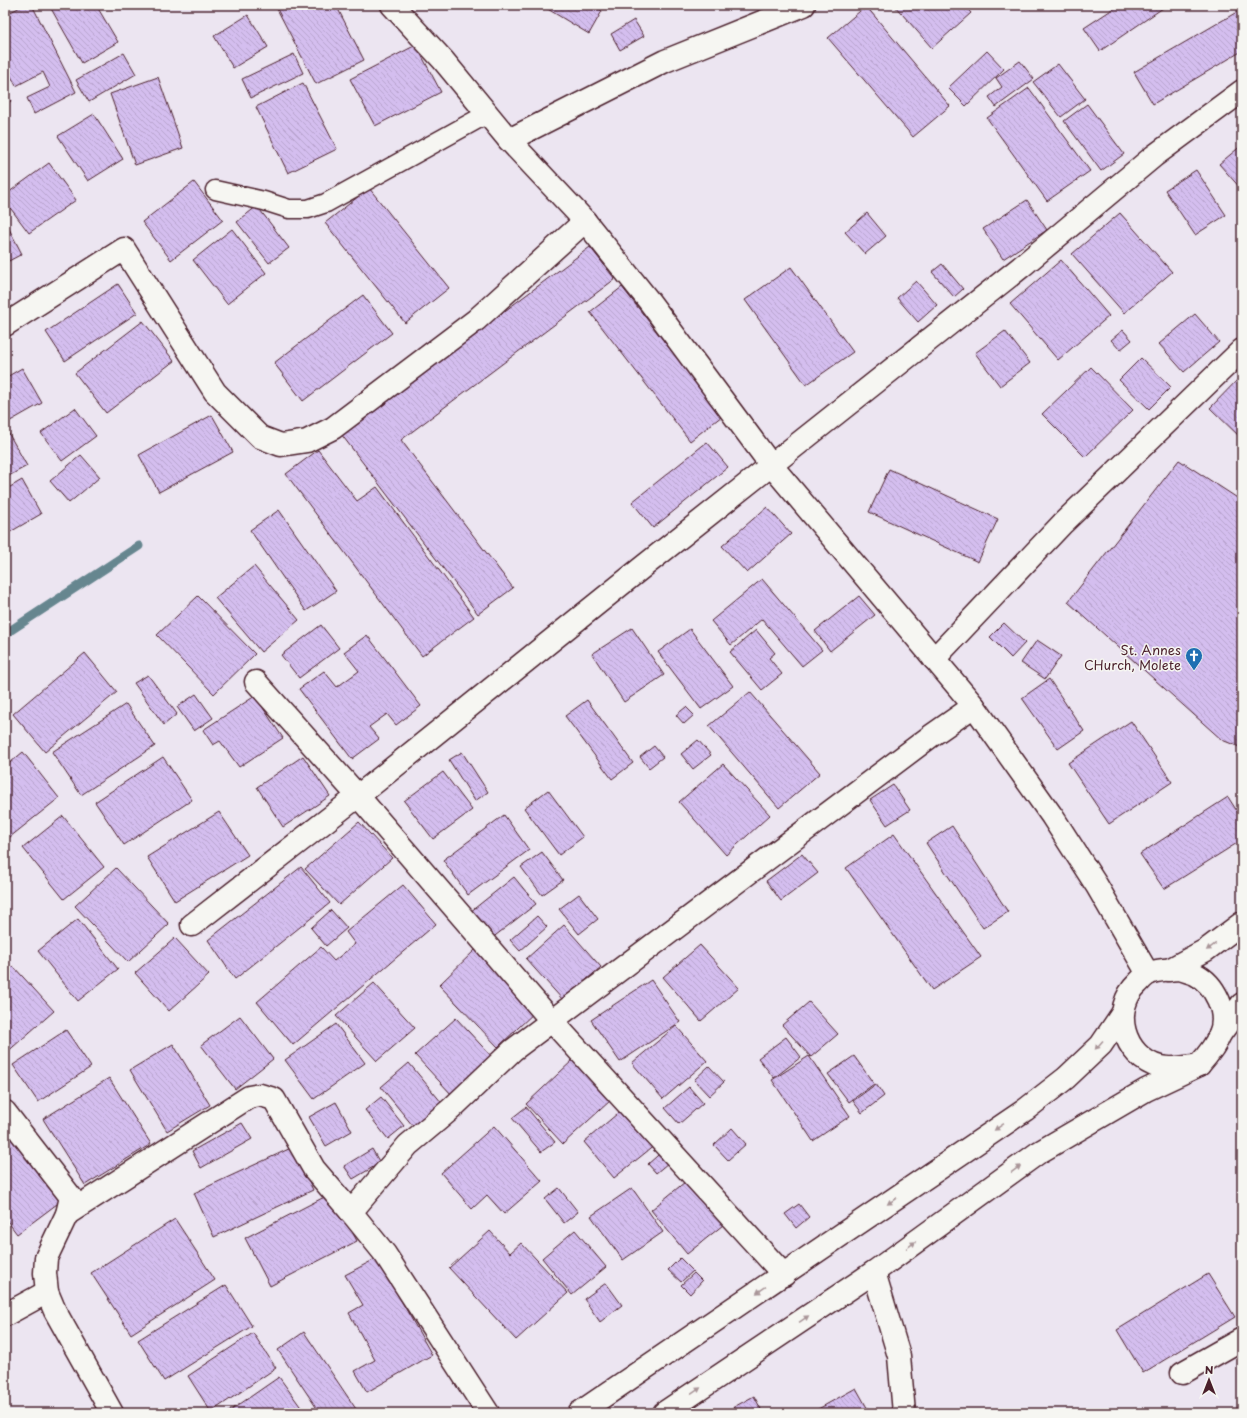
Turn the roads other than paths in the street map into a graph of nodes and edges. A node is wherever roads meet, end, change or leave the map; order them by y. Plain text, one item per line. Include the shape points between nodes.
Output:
1 (392, 5) edge
2 (804, 5) edge
3 (1242, 91) edge
4 (488, 114) junction
5 (509, 140) junction
6 (216, 190) dead end
7 (585, 221) junction
8 (5, 325) edge
9 (1242, 350) edge
10 (771, 465) junction
11 (934, 659) junction
12 (256, 682) dead end
13 (974, 706) junction
14 (358, 796) junction
15 (1242, 923) edge
16 (192, 925) dead end
17 (1158, 972) junction
18 (1242, 1004) edge
19 (1122, 1014) junction
20 (551, 1020) junction
21 (1220, 1034) junction
22 (1199, 1065) junction
23 (5, 1112) edge
24 (351, 1212) junction
25 (67, 1214) junction
26 (874, 1272) junction
27 (784, 1275) junction
28 (47, 1292) junction
29 (5, 1315) edge
30 (1242, 1339) edge
31 (1182, 1374) dead end
32 (112, 1413) edge
33 (488, 1413) edge
34 (579, 1413) edge
35 (664, 1413) edge
36 (904, 1413) edge

1 - 4 main road
2 - 5 main road via 665,61
3 - 10 main road via 1154,156 1021,267
4 - 5 main road
4 - 6 lane via 326,202 308,209 289,209
5 - 7 main road
7 - 8 main road via 476,320 333,428 307,441 281,445 260,437 216,392 124,249
7 - 10 main road via 649,301
9 - 11 main road via 1063,523
10 - 11 main road
10 - 14 main road
11 - 13 main road
12 - 14 main road
13 - 17 main road
13 - 20 main road
14 - 16 main road
14 - 20 main road
15 -> 17 main road via 1206,950
17 - 19 main road via 1133,988
17 - 21 main road via 1180,969 1196,974 1209,985 1219,999 1223,1016
18 - 21 main road
19 - 22 main road via 1123,1027 1129,1043 1140,1056 1159,1067
19 -> 27 main road via 1101,1045 1066,1078 1025,1110
20 - 24 main road via 513,1050 451,1109 408,1145
20 - 27 main road
21 - 22 main road
26 -> 22 main road via 1038,1153 1146,1090
23 - 25 main road via 71,1197
24 - 25 main road via 314,1170 274,1099 260,1095 249,1097
24 - 33 main road via 385,1254
25 - 28 main road via 46,1258
35 -> 26 main road
26 - 36 main road via 899,1356
27 -> 34 main road
28 - 29 main road
28 - 32 main road
30 - 31 main road

